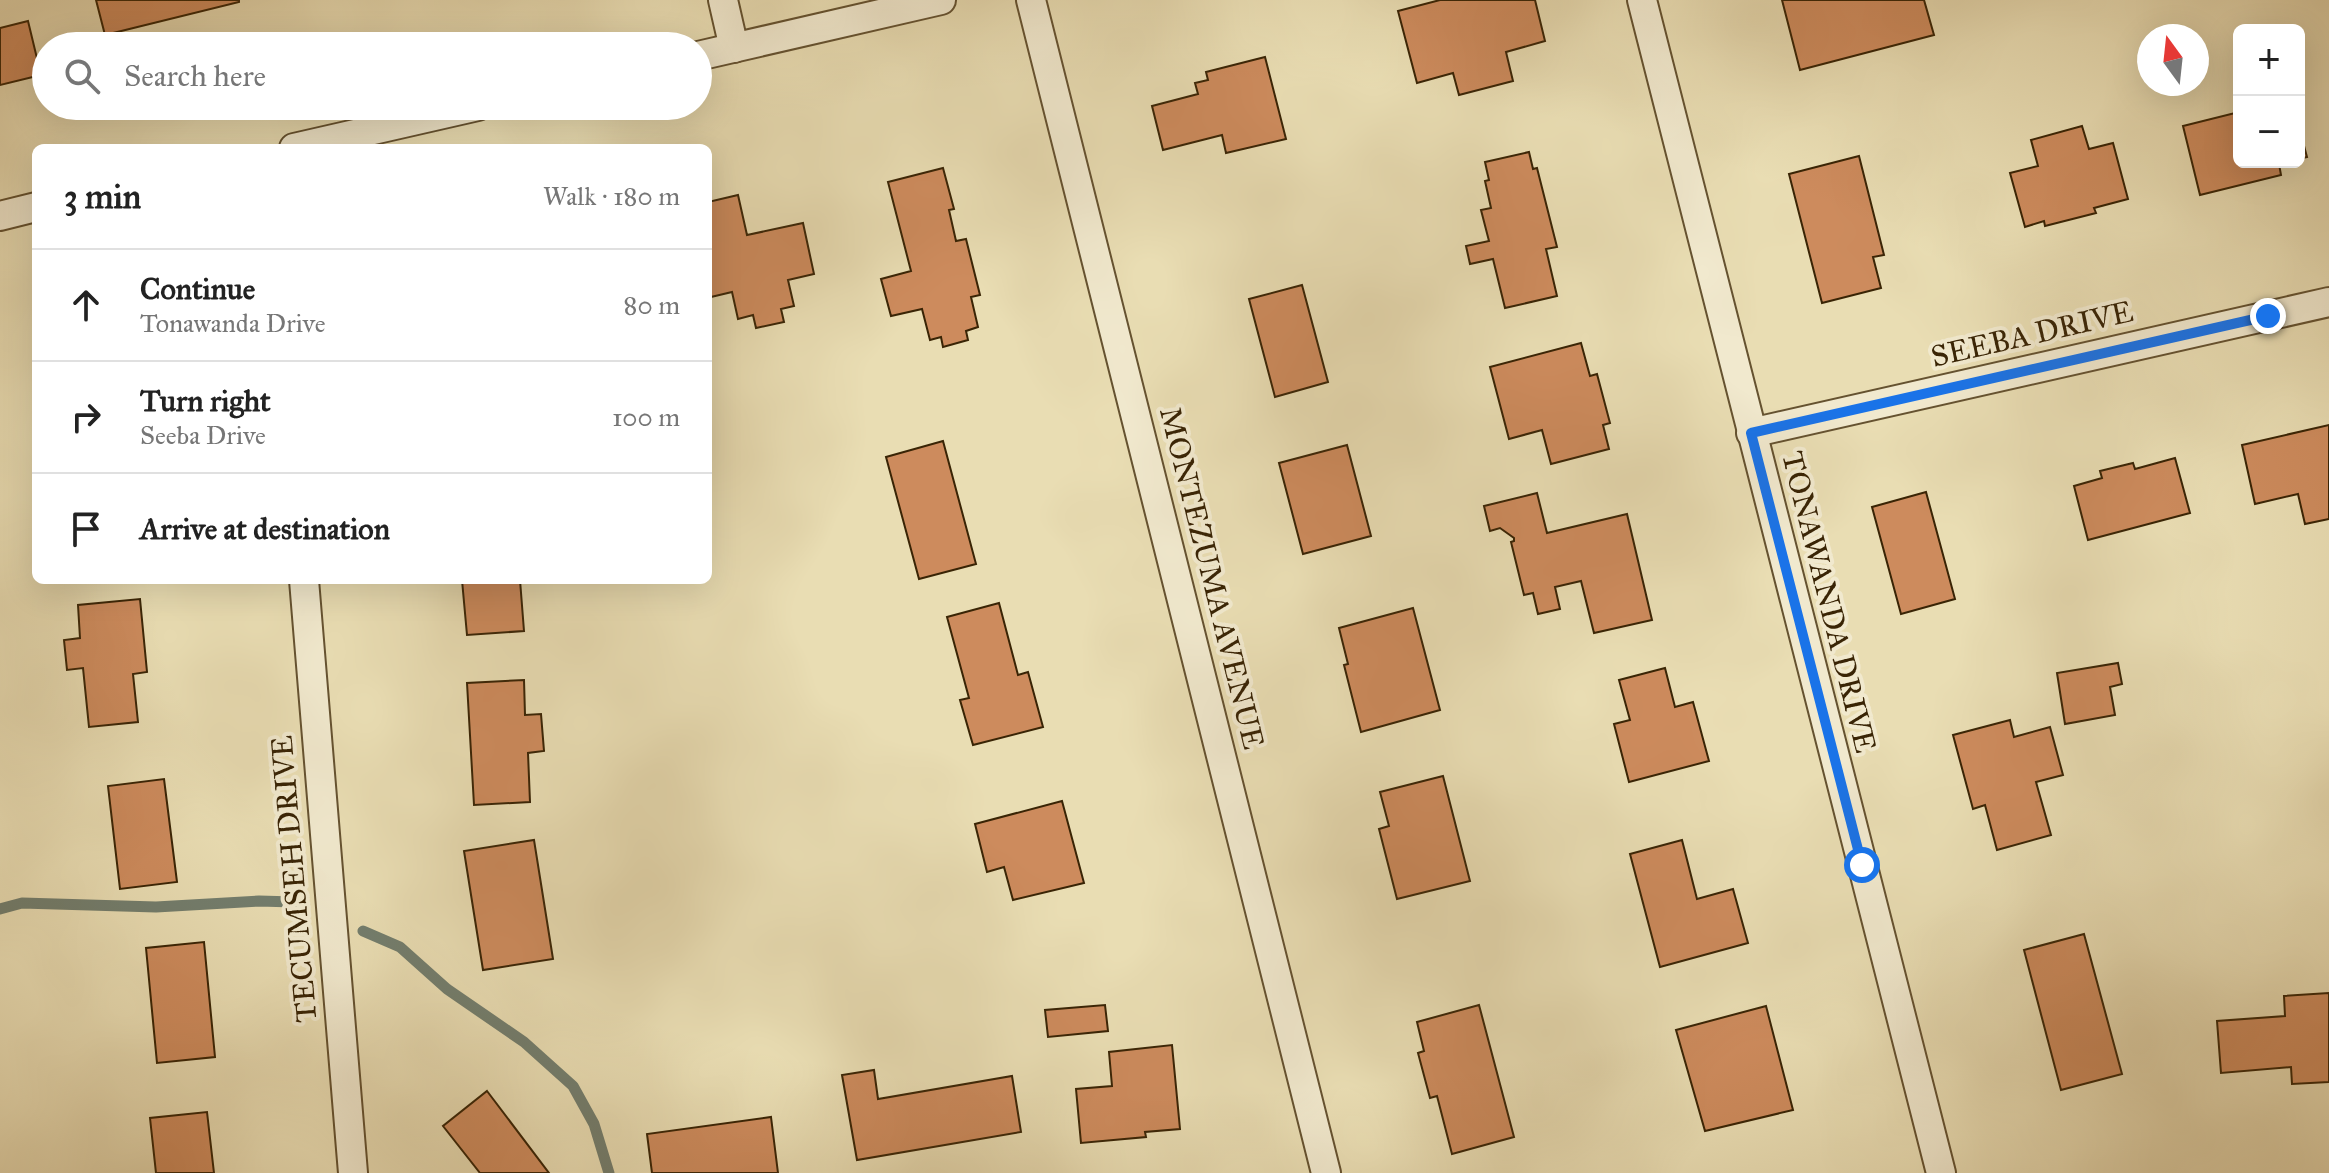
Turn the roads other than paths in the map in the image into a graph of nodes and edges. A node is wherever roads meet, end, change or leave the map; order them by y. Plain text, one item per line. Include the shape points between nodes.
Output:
1 (723, 0) edge
2 (941, 0) edge
3 (1031, 0) edge
4 (1642, 0) edge
5 (734, 48) junction
6 (712, 53) edge
7 (417, 120) edge
8 (312, 144) edge
9 (32, 208) edge
10 (0, 216) edge
11 (2329, 302) edge
12 (1751, 433) junction
13 (304, 584) edge
14 (353, 1173) edge
15 (1326, 1173) edge
16 (1941, 1173) edge

1 - 5 street
2 - 5 street
3 - 15 street, MONTEZUMA AVENUE
4 - 12 street, TONAWANDA DRIVE
5 - 6 street
7 - 8 street
9 - 10 street
11 - 12 street, SEEBA DRIVE
12 - 16 street, TONAWANDA DRIVE
13 - 14 street, TECUMSEH DRIVE

